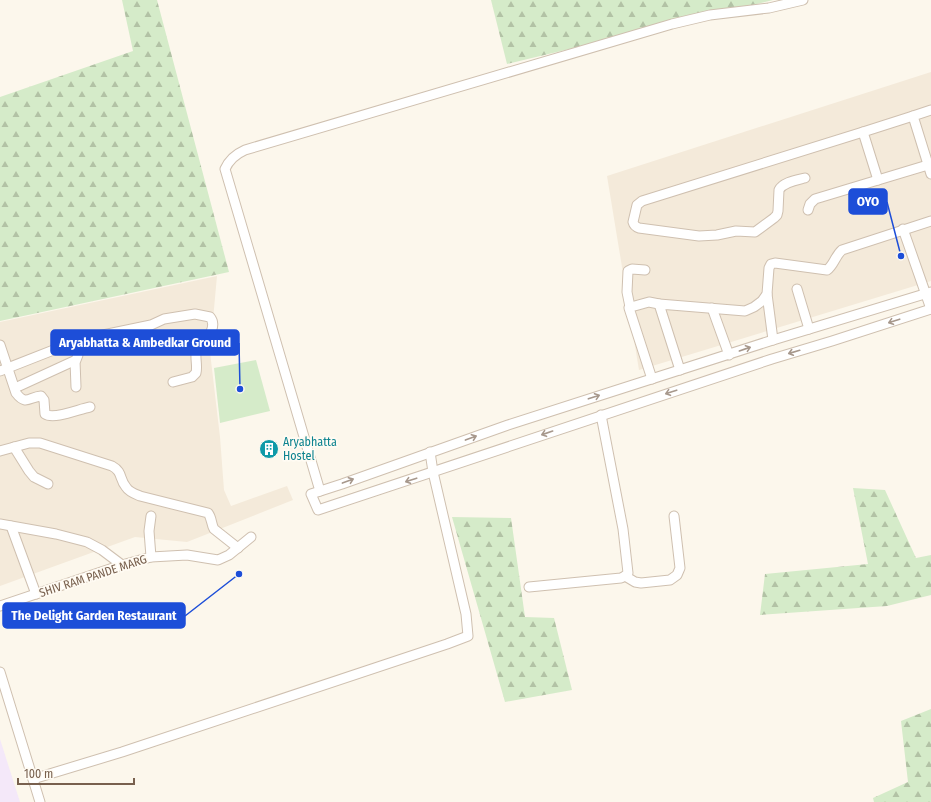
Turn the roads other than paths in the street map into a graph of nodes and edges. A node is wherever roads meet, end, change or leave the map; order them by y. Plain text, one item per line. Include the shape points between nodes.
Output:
1 (803, 0) edge
2 (931, 110) edge
3 (913, 116) junction
4 (863, 132) junction
5 (930, 168) edge
6 (805, 178) dead end
7 (878, 180) junction
8 (808, 210) dead end
9 (931, 220) edge
10 (904, 229) junction
11 (645, 270) dead end
12 (797, 289) dead end
13 (928, 293) edge
14 (767, 294) junction
15 (659, 304) junction
16 (630, 307) junction
17 (712, 308) junction
18 (931, 309) edge
19 (809, 329) junction
20 (773, 340) junction
21 (75, 342) junction
22 (0, 345) edge
23 (728, 355) junction
24 (75, 361) junction
25 (4, 369) edge
26 (680, 370) junction
27 (652, 379) junction
28 (172, 382) dead end
29 (76, 387) dead end
30 (15, 388) junction
31 (90, 406) dead end
32 (601, 415) junction
33 (14, 447) junction
34 (0, 451) edge
35 (430, 452) junction
36 (433, 472) junction
37 (48, 484) dead end
38 (316, 492) junction
39 (151, 516) dead end
40 (674, 516) dead end
41 (0, 524) edge
42 (11, 526) junction
43 (251, 537) dead end
44 (238, 548) junction
45 (151, 557) junction
46 (122, 565) junction
47 (626, 576) junction
48 (529, 586) dead end
49 (36, 594) junction
50 (0, 606) edge
51 (0, 672) edge
52 (33, 780) junction
53 (40, 802) edge

1 - 38 street via 672,24 245,150 233,157 225,169
2 - 3 street
3 - 4 street
3 - 5 street
4 - 6 street via 642,201 637,205 633,224 636,228 700,236 736,231 755,232 777,215 780,187
4 - 7 street
5 - 7 street
7 - 8 street via 815,199
9 - 10 street
10 - 13 street
10 - 14 street via 842,250 827,270 771,264
11 - 16 street via 628,271 627,292
12 - 19 street
13 - 18 street
13 - 19 street
14 - 17 street via 754,307 745,311
14 - 20 street
15 - 16 street via 648,302
15 - 17 street
15 - 26 street
16 - 27 street
17 - 23 street
18 -> 32 street
19 - 20 street
23 -> 20 street
21 - 24 street via 78,358
21 - 25 street
21 - 28 street via 151,325 164,319 195,314 210,317 213,324 208,336 196,351 196,373 192,377
22 - 25 street
23 - 26 street
24 - 29 street
24 - 30 street
25 - 30 street
26 - 27 street
35 -> 27 street
30 - 31 street via 16,393 24,400 42,396 47,416 69,413
32 -> 36 street
32 - 47 street via 623,529 628,573
33 - 34 street
33 - 37 street via 34,477
33 - 44 street via 40,443 112,466 119,471 125,487 140,496 208,513 214,529
35 - 36 street
38 -> 35 street
36 -> 38 street via 318,510
36 - 52 street via 466,614 468,636
39 - 45 street
40 - 47 street via 680,568 677,575 670,580 641,583
41 - 42 street
42 - 46 street via 87,542
42 - 49 street
43 - 44 street, SHIV RAM PANDE MARG
44 - 45 street, SHIV RAM PANDE MARG via 218,560 187,555
45 - 46 street, SHIV RAM PANDE MARG
46 - 49 street, SHIV RAM PANDE MARG
47 - 48 street
49 - 50 street, SHIV RAM PANDE MARG
51 - 52 street
52 - 53 street

